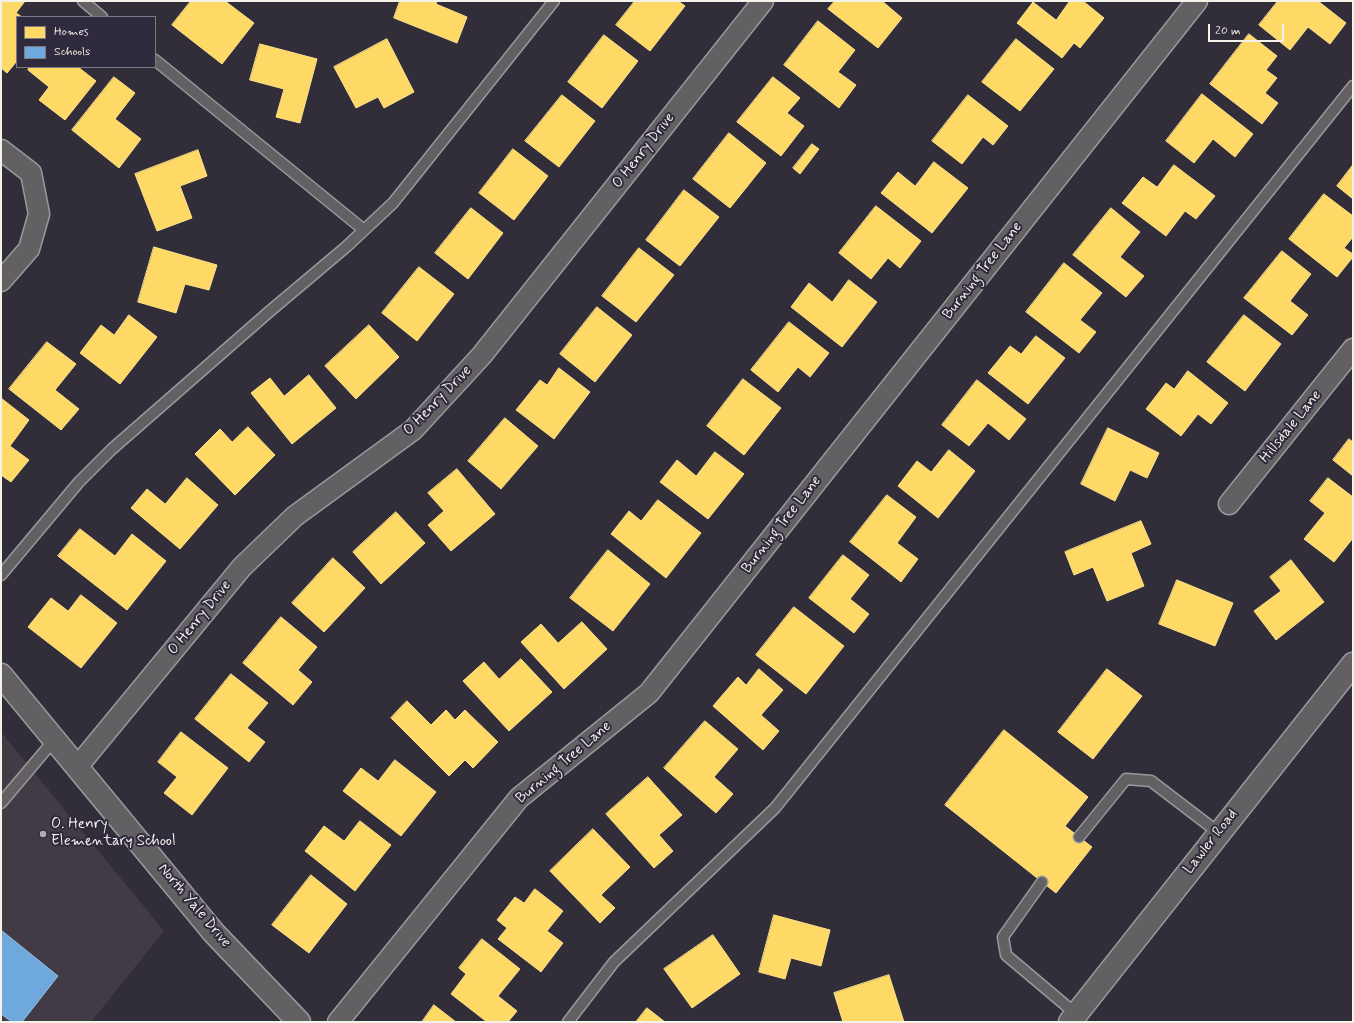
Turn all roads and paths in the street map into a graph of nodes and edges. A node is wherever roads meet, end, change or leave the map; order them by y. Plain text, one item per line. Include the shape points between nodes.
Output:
1 (83, 1) edge
2 (554, 1) edge
3 (763, 1) edge
4 (1197, 1) edge
5 (101, 16) edge
6 (156, 61) edge
7 (1353, 86) edge
8 (1, 150) edge
9 (364, 230) junction
10 (1, 281) edge
11 (1353, 349) edge
12 (1229, 504) dead end
13 (1, 576) edge
14 (1353, 664) edge
15 (1, 675) edge
16 (55, 739) junction
17 (78, 766) junction
18 (1, 803) edge
19 (1219, 833) junction
20 (1079, 837) dead end
21 (1042, 882) dead end
22 (1073, 1018) edge
23 (299, 1022) edge
24 (338, 1022) edge
25 (568, 1022) edge

1 - 5 lane
2 - 9 lane via 393,202
3 - 17 street, O Henry Drive via 482,355 413,430 295,516 242,567
4 - 24 street, Burning Tree Lane via 649,692 519,798
6 - 9 lane
7 - 25 lane via 775,808 614,962
8 - 10 street via 31,173 39,214 29,249
9 - 13 lane via 112,449 79,482
11 - 12 street, Hillsdale Lane
14 - 19 street, Lawler Road
15 - 16 street, North Yale Drive
16 - 17 street, North Yale Drive
16 - 18 lane
17 - 23 street, North Yale Drive via 214,933
19 - 20 lane via 1151,780 1126,779
19 - 22 street, Lawler Road
21 - 22 lane via 1003,937 1006,955

